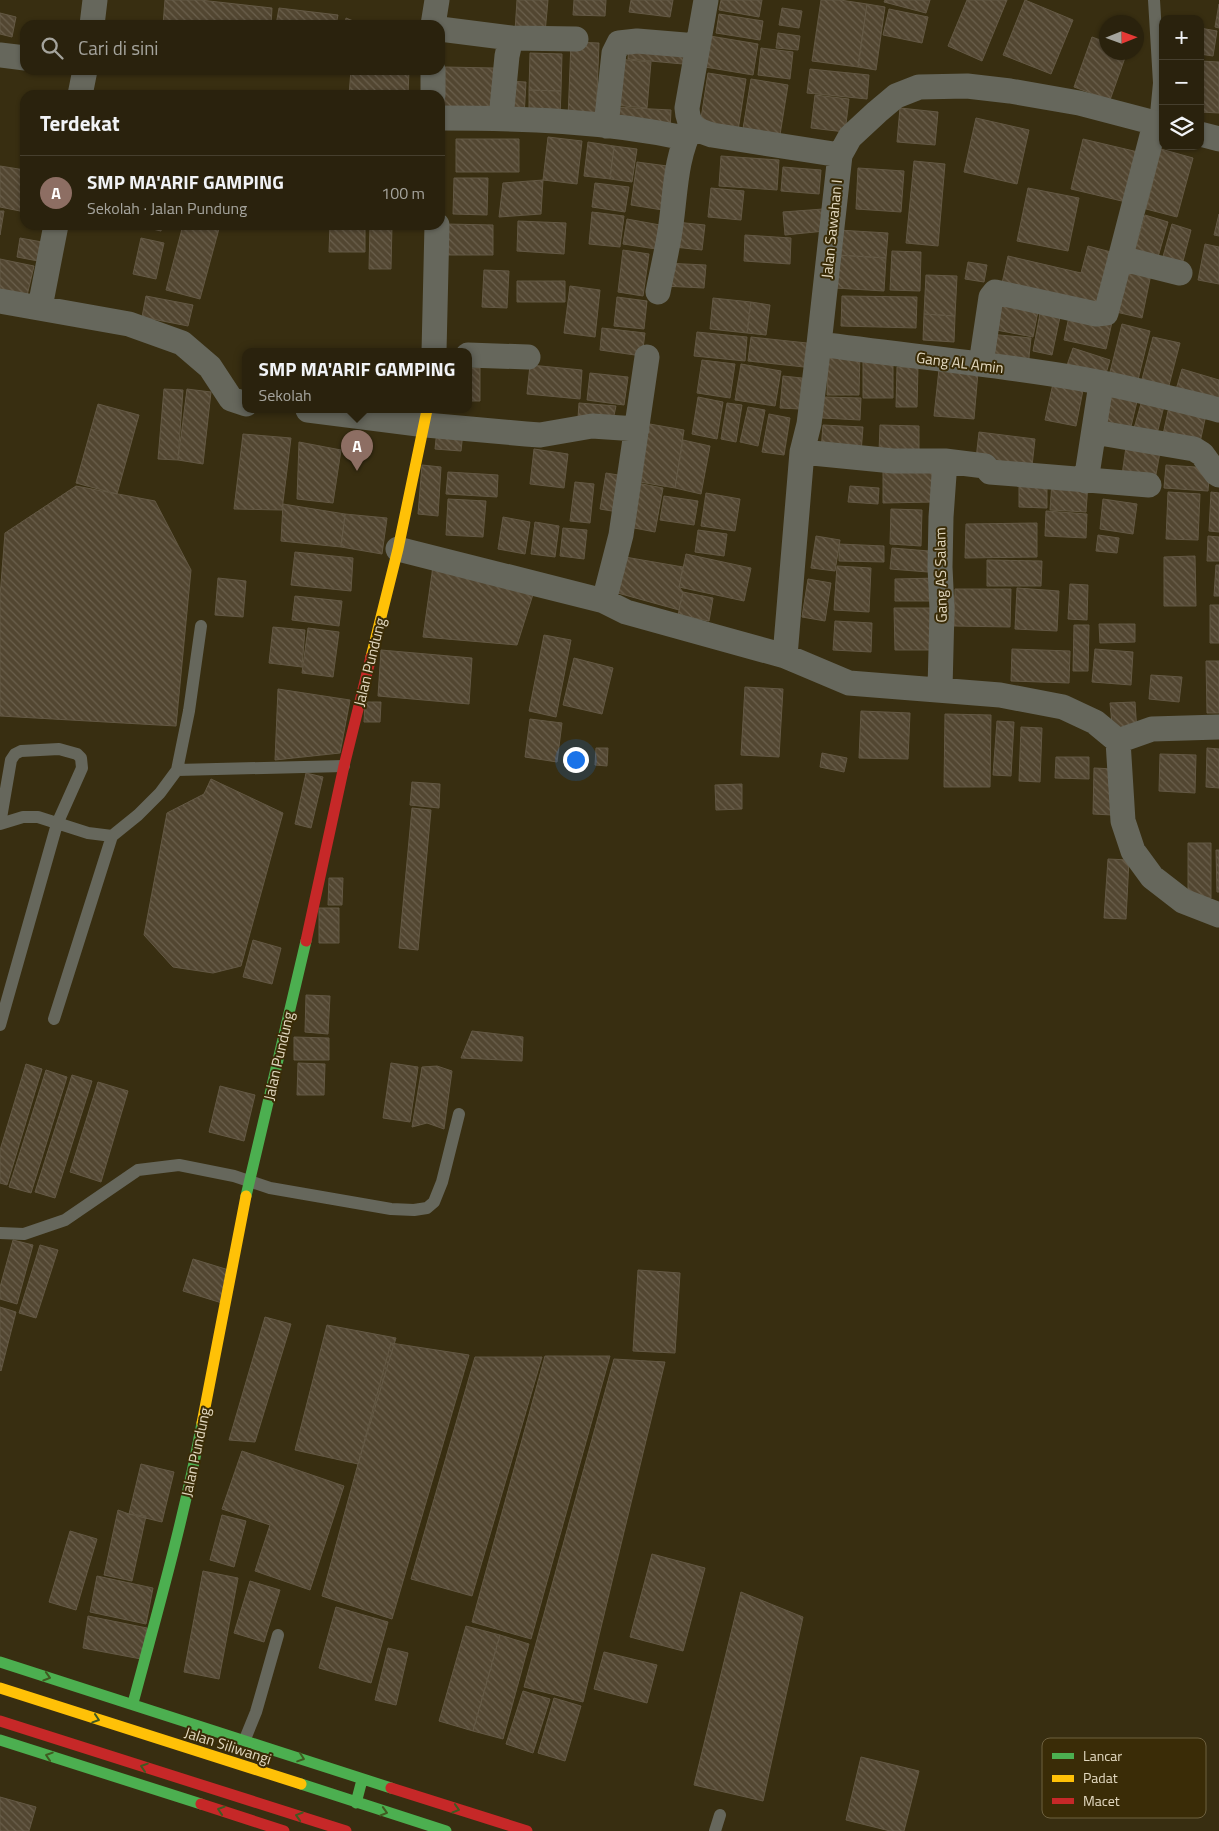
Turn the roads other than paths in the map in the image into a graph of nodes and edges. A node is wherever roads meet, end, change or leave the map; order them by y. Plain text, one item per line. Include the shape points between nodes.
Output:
1 (95, 0) edge
2 (437, 0) edge
3 (706, 0) edge
4 (1154, 0) edge
5 (93, 20) edge
6 (434, 20) edge
7 (445, 30) edge
8 (512, 38) junction
9 (576, 39) dead end
10 (697, 46) junction
11 (0, 55) edge
12 (20, 57) edge
13 (84, 75) edge
14 (433, 75) edge
15 (81, 90) edge
16 (433, 90) edge
17 (1159, 105) edge
18 (445, 118) edge
19 (501, 118) junction
20 (1159, 124) edge
21 (606, 126) junction
22 (688, 131) junction
23 (1204, 135) edge
24 (1219, 139) edge
25 (840, 155) junction
26 (55, 230) edge
27 (437, 230) edge
28 (1120, 258) junction
29 (1180, 273) dead end
30 (658, 292) dead end
31 (0, 300) edge
32 (40, 307) junction
33 (819, 344) junction
34 (434, 348) edge
35 (472, 355) edge
36 (528, 357) dead end
37 (647, 357) dead end
38 (981, 364) junction
39 (1101, 384) junction
40 (242, 402) edge
41 (1219, 410) edge
42 (359, 413) edge
43 (427, 417) edge
44 (637, 429) junction
45 (1094, 432) junction
46 (802, 452) junction
47 (945, 461) junction
48 (1219, 475) edge
49 (1086, 480) junction
50 (1149, 485) dead end
51 (398, 549) junction
52 (604, 601) junction
53 (202, 626) dead end
54 (786, 656) junction
55 (940, 689) junction
56 (1219, 727) edge
57 (1118, 741) junction
58 (344, 766) junction
59 (177, 770) junction
60 (0, 824) edge
61 (57, 824) junction
62 (112, 836) junction
63 (1219, 915) edge
64 (54, 1020) dead end
65 (0, 1025) edge
66 (459, 1114) dead end
67 (249, 1181) junction
68 (0, 1233) edge
69 (278, 1635) dead end
70 (0, 1662) edge
71 (0, 1688) edge
72 (133, 1703) junction
73 (0, 1722) edge
74 (245, 1739) junction
75 (0, 1740) edge
76 (362, 1780) junction
77 (252, 1802) junction
78 (356, 1803) junction
79 (720, 1815) dead end
80 (247, 1818) junction
81 (284, 1831) edge
82 (346, 1831) edge
83 (446, 1831) edge
84 (527, 1831) edge
85 (715, 1831) edge

1 - 5 street
2 - 6 street
3 - 10 street
4 - 17 lane
7 - 8 street
8 - 9 street
8 - 19 street via 507,56
10 - 21 street via 637,41 619,44 614,53
10 - 22 street via 687,108
11 - 12 street
13 - 15 street
14 - 16 street
18 - 19 street
19 - 21 street
20 - 25 street, Jalan Sawahan I via 1079,103 1010,91 967,86 919,87 896,96 870,118 850,137
20 - 28 street
21 - 22 street
22 - 25 street
22 - 30 street via 676,173 670,230
23 - 24 street
25 - 33 street, Jalan Sawahan I
26 - 32 street
27 - 34 street
28 - 29 street
28 - 38 street via 1108,309 1103,314 996,292 991,297
31 - 32 street
32 - 40 street via 129,324 182,343 210,367 231,398
33 - 38 street, Gang AL Amin
33 - 46 street, Jalan Sawahan I via 809,424
35 - 36 street
37 - 44 street
38 - 39 street, Gang AL Amin
39 - 41 street, Gang AL Amin
39 - 45 street
42 - 43 street
43 - 44 street via 540,435 592,426
43 - 51 main road, Jalan Pundung
44 - 52 street via 621,535
45 - 48 street via 1194,449
45 - 49 street
46 - 47 street via 893,461
46 - 54 street, Jalan Sawahan I
47 - 49 street via 985,466 990,472
47 - 55 street, Gang AS Salam via 941,517
49 - 50 street
51 - 52 street
51 - 58 main road, Jalan Pundung
52 - 54 street via 626,612
53 - 59 lane
54 - 55 street via 849,683
55 - 57 street via 1000,695 1064,707 1095,722
56 - 57 street via 1152,729
57 - 63 street via 1123,822 1133,851 1152,877 1183,901
58 - 59 lane
58 - 67 main road, Jalan Pundung
59 - 62 lane via 160,793
60 - 61 lane via 23,817 38,817
60 - 61 lane via 15,754 59,749 77,754 83,763
61 - 62 lane
61 - 65 lane
62 - 64 lane
66 - 67 lane via 442,1182 434,1202 427,1208 391,1209 270,1188
67 - 68 lane via 179,1165 138,1170 65,1220 24,1234
67 - 72 main road, Jalan Pundung via 193,1471
69 - 74 lane
70 -> 72 main road
71 -> 78 main road, Jalan Siliwangi
72 - 74 main road
77 -> 73 main road
74 -> 76 main road
80 -> 75 main road
76 - 78 main road
76 -> 84 main road
77 - 80 main road
82 -> 77 main road
78 -> 83 main road, Jalan Siliwangi
79 - 85 lane
80 - 81 main road

